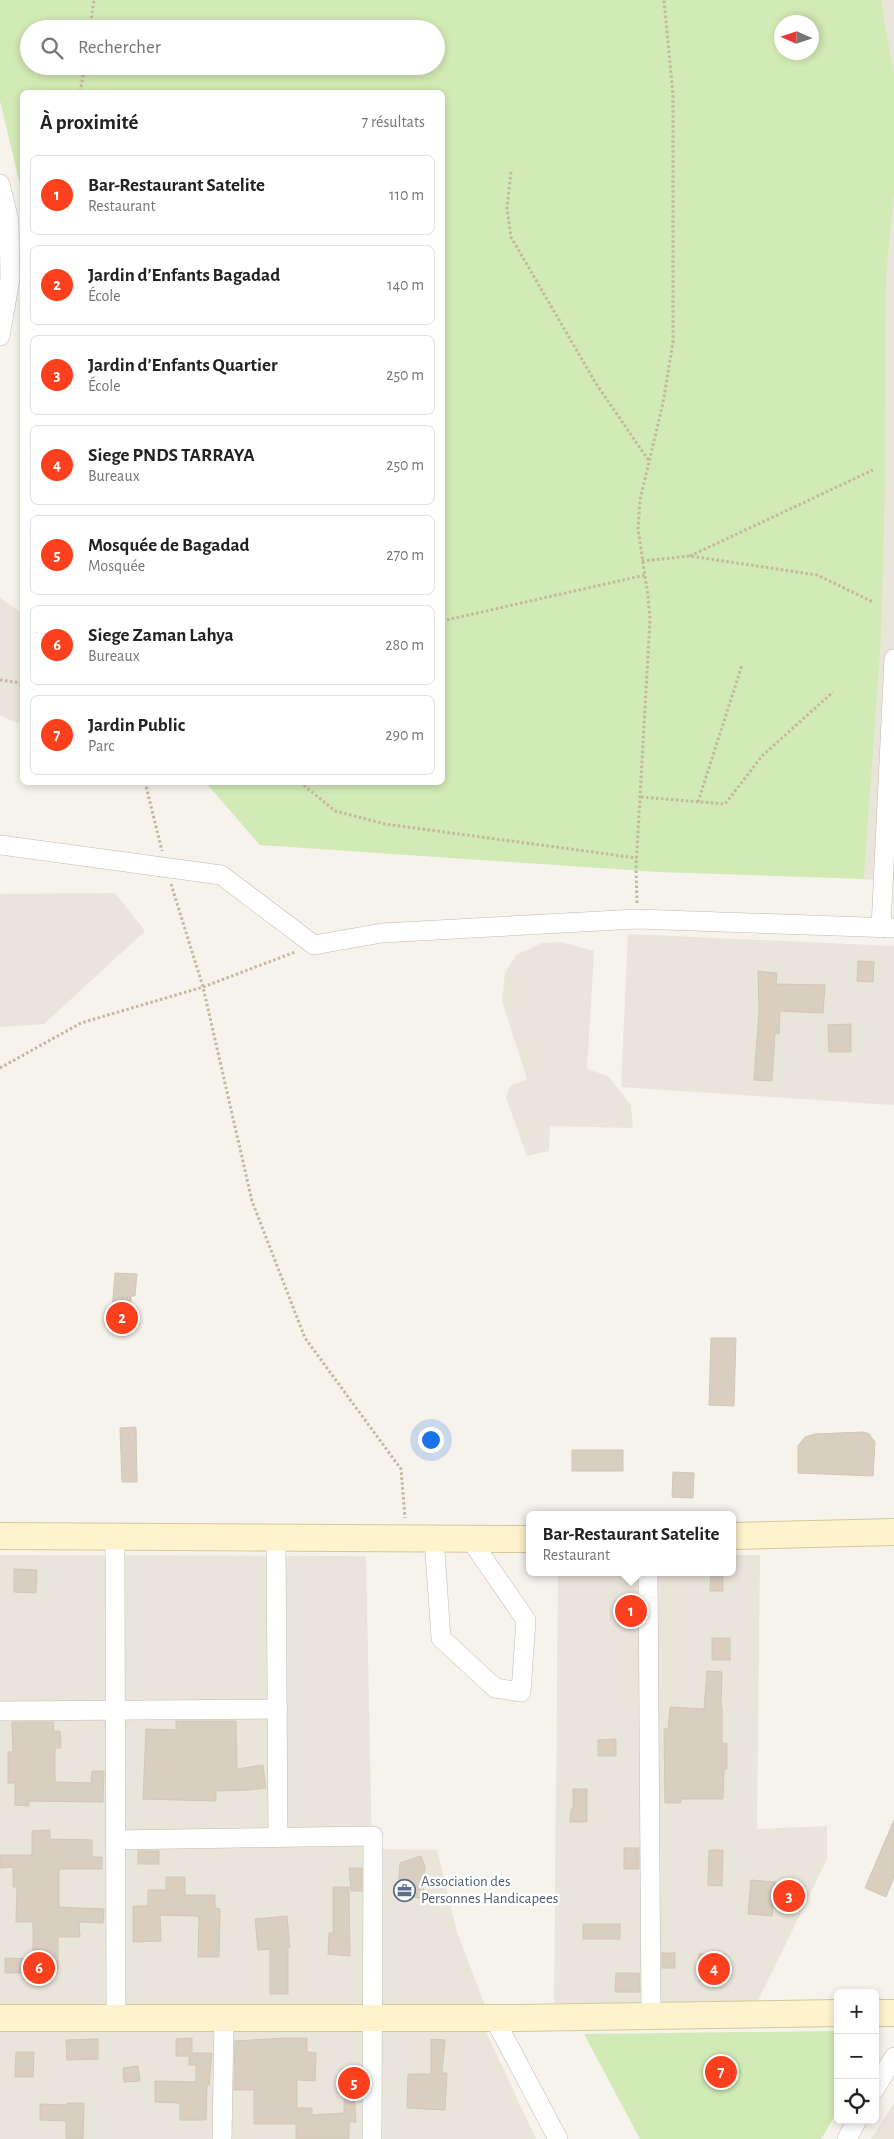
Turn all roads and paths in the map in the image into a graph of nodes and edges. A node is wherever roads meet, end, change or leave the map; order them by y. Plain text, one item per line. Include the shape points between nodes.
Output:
1 (94, 0) edge
2 (664, 0) edge
3 (91, 20) edge
4 (83, 75) edge
5 (82, 90) edge
6 (511, 172) dead end
7 (0, 184) edge
8 (0, 336) edge
9 (650, 462) junction
10 (873, 470) dead end
11 (690, 556) junction
12 (642, 560) junction
13 (645, 575) junction
14 (873, 602) dead end
15 (445, 620) edge
16 (894, 659) edge
17 (742, 665) dead end
18 (0, 680) edge
19 (20, 683) edge
20 (833, 692) dead end
21 (146, 785) edge
22 (304, 785) edge
23 (641, 798) junction
24 (698, 802) junction
25 (0, 845) edge
26 (637, 858) junction
27 (166, 868) junction
28 (637, 919) junction
29 (887, 928) edge
30 (314, 944) junction
31 (203, 987) junction
32 (0, 1068) edge
33 (894, 1532) edge
34 (0, 1536) edge
35 (736, 1536) edge
36 (115, 1537) junction
37 (276, 1538) junction
38 (407, 1538) junction
39 (434, 1538) junction
40 (470, 1539) junction
41 (526, 1539) edge
42 (648, 1576) edge
43 (278, 1709) junction
44 (115, 1710) junction
45 (0, 1711) edge
46 (278, 1838) junction
47 (115, 1840) junction
48 (879, 2013) edge
49 (894, 2013) edge
50 (834, 2014) edge
51 (651, 2016) junction
52 (116, 2017) junction
53 (0, 2018) edge
54 (224, 2018) junction
55 (373, 2018) junction
56 (494, 2018) junction
57 (894, 2057) edge
58 (879, 2082) edge
59 (855, 2124) edge
60 (222, 2139) edge
61 (372, 2139) edge
62 (558, 2139) edge
63 (846, 2139) edge

1 - 3 path
2 - 9 path via 674,95 673,342
4 - 5 path
6 - 9 path via 507,208 511,237 595,382
7 - 8 street via 9,221 10,279
9 - 12 path via 640,500 638,529
10 - 11 path
11 - 12 path
11 - 14 path via 817,574
12 - 13 path
13 - 15 path
13 - 23 path via 650,619
16 - 29 street
17 - 24 path
18 - 19 path
20 - 24 path via 762,756 725,804
21 - 27 path
22 - 26 path via 335,811 385,824
23 - 24 path
23 - 26 path
25 - 27 street
26 - 28 path
27 - 30 street via 221,875
27 - 31 path
28 - 29 street
28 - 30 street via 382,933
30 - 31 path
31 - 32 path via 81,1023
31 - 38 path via 252,1201 305,1338 402,1469
33 - 35 street
34 - 36 street
36 - 37 street
36 - 44 street
37 - 38 street
37 - 43 street
38 - 39 street
39 - 40 street
39 - 40 street via 441,1638 495,1688 521,1692 526,1620
40 - 41 street
42 - 51 street
43 - 44 street
43 - 46 street
44 - 45 street
44 - 47 street
46 - 47 street
46 - 55 street via 373,1836
47 - 52 street
48 - 49 street
50 - 51 street
51 - 56 street
52 - 53 street
52 - 54 street
54 - 55 street
54 - 60 street
55 - 56 street
55 - 61 street
56 - 62 street
57 - 58 street
59 - 63 street

